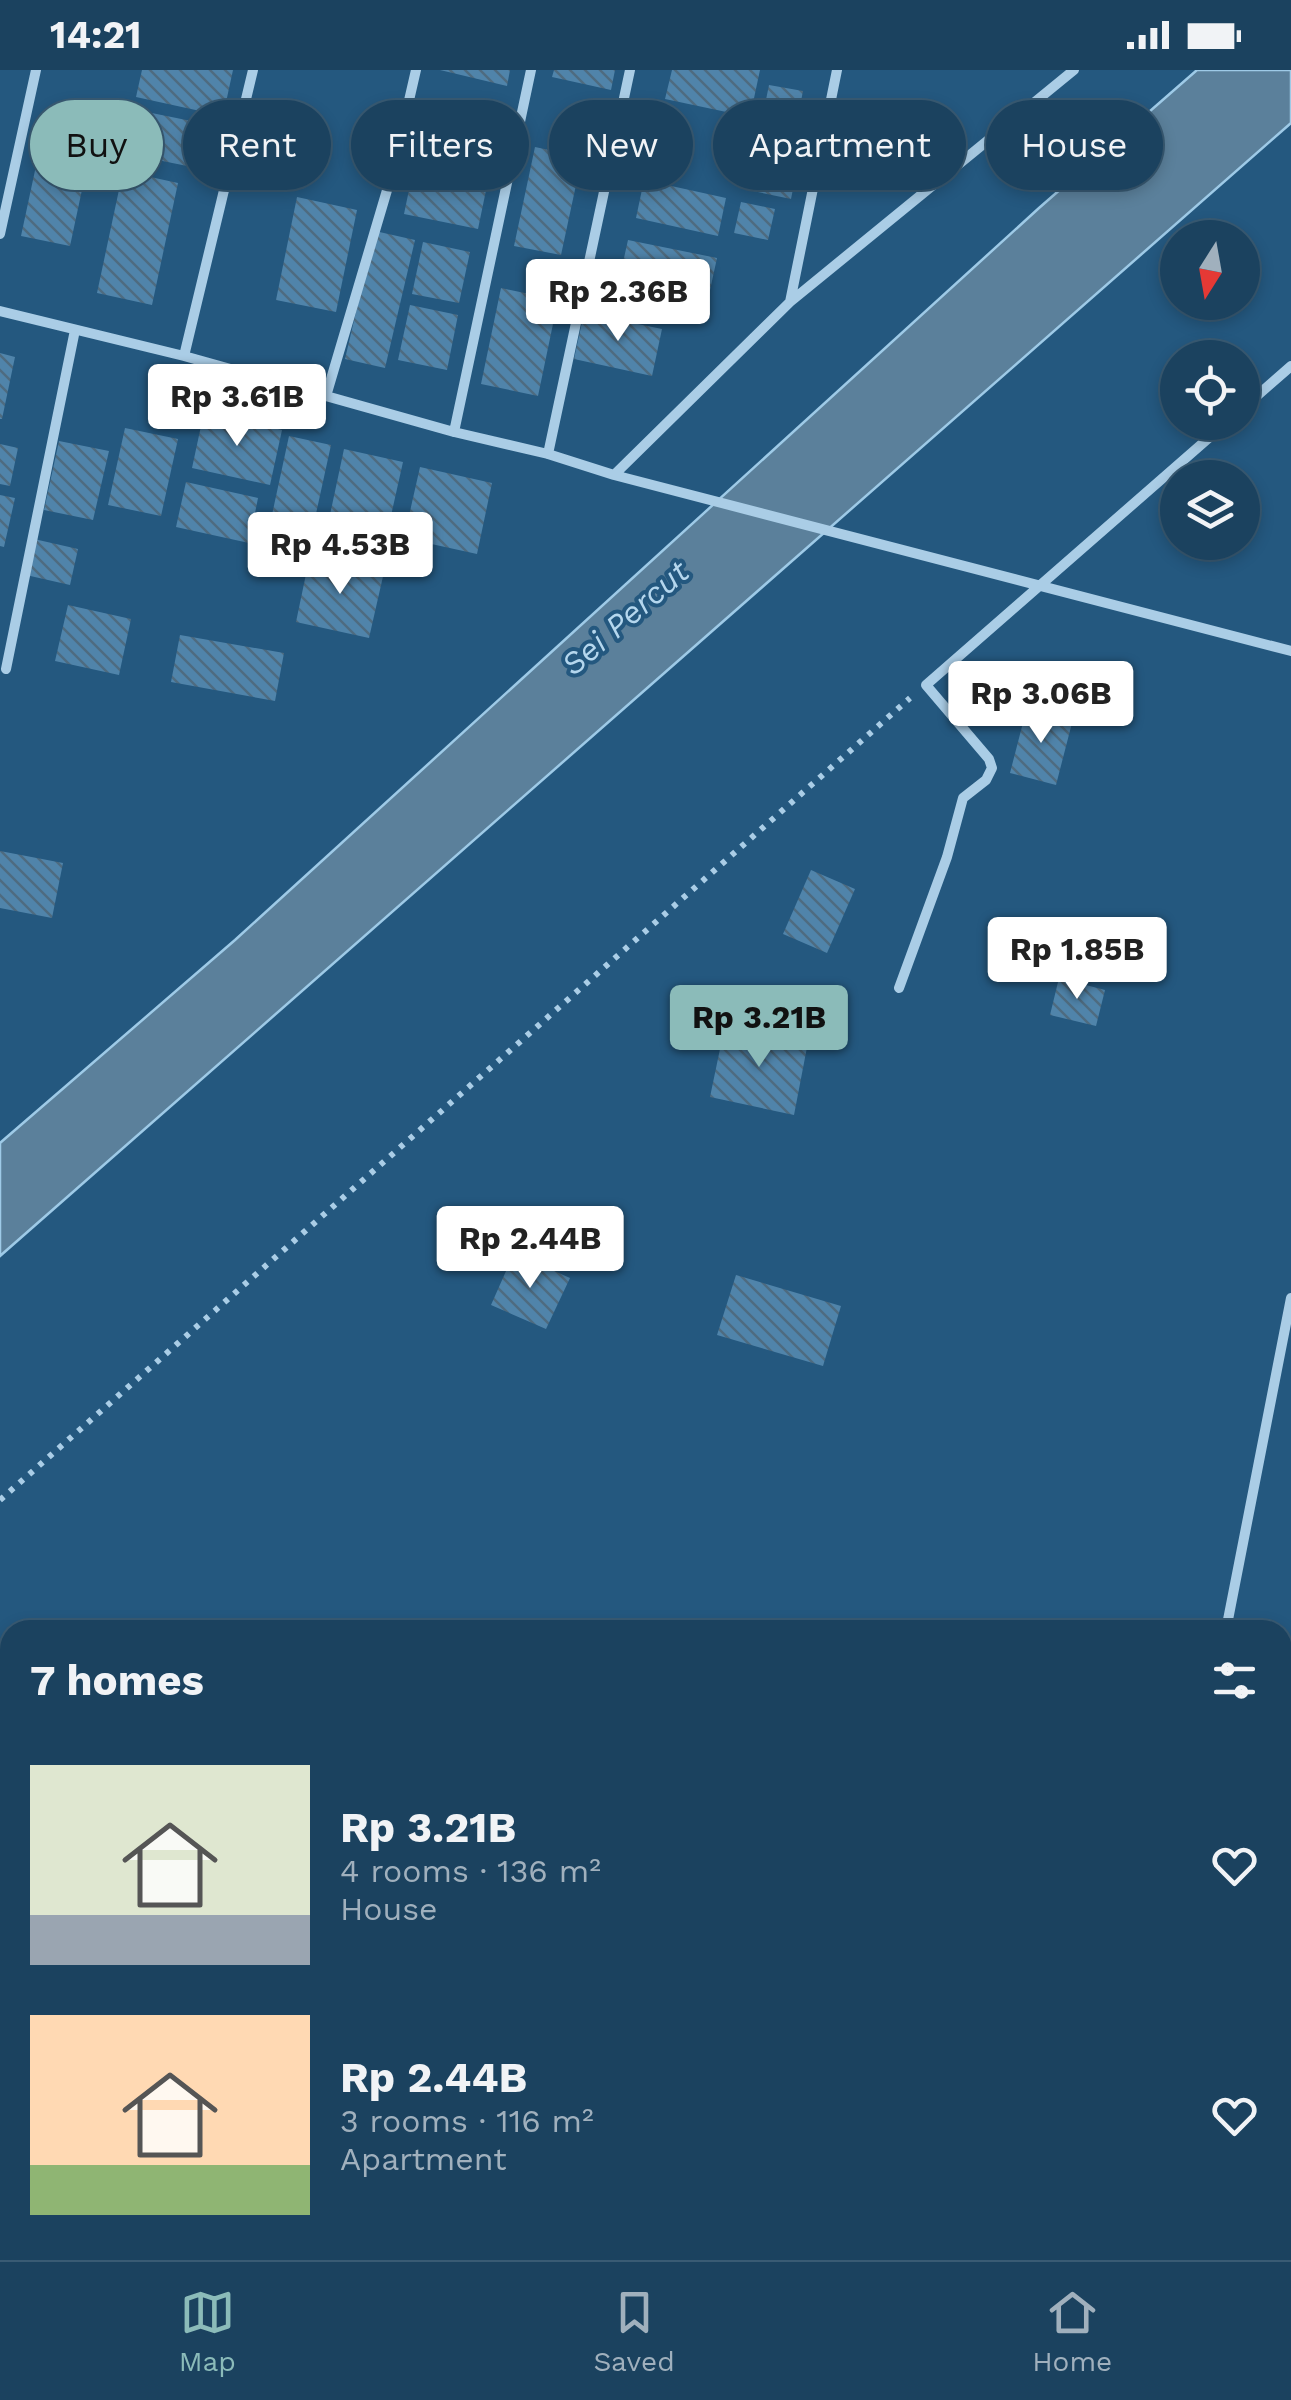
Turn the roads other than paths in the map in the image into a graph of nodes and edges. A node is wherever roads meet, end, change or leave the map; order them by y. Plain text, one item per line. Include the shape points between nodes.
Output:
1 (36, 70) edge
2 (253, 70) edge
3 (416, 70) edge
4 (532, 70) edge
5 (630, 70) edge
6 (837, 70) edge
7 (1074, 70) edge
8 (0, 234) edge
9 (790, 302) junction
10 (0, 311) edge
11 (76, 330) junction
12 (184, 356) junction
13 (1291, 366) edge
14 (1260, 393) edge
15 (326, 396) junction
16 (454, 432) junction
17 (1207, 440) edge
18 (548, 454) junction
19 (614, 474) junction
20 (1041, 586) junction
21 (1291, 651) edge
22 (6, 669) dead end
23 (899, 988) dead end
24 (1291, 1298) edge
25 (1228, 1620) edge

1 - 8 street
2 - 12 street
3 - 15 street
4 - 16 street
5 - 18 street
6 - 9 street
7 - 9 street
9 - 19 street
10 - 11 street
11 - 12 street
11 - 22 street
12 - 15 street
13 - 14 street
15 - 16 street
16 - 18 street
17 - 20 street
18 - 19 street
19 - 20 street
20 - 21 street
20 - 23 street via 926,684 992,768 963,798
24 - 25 street

